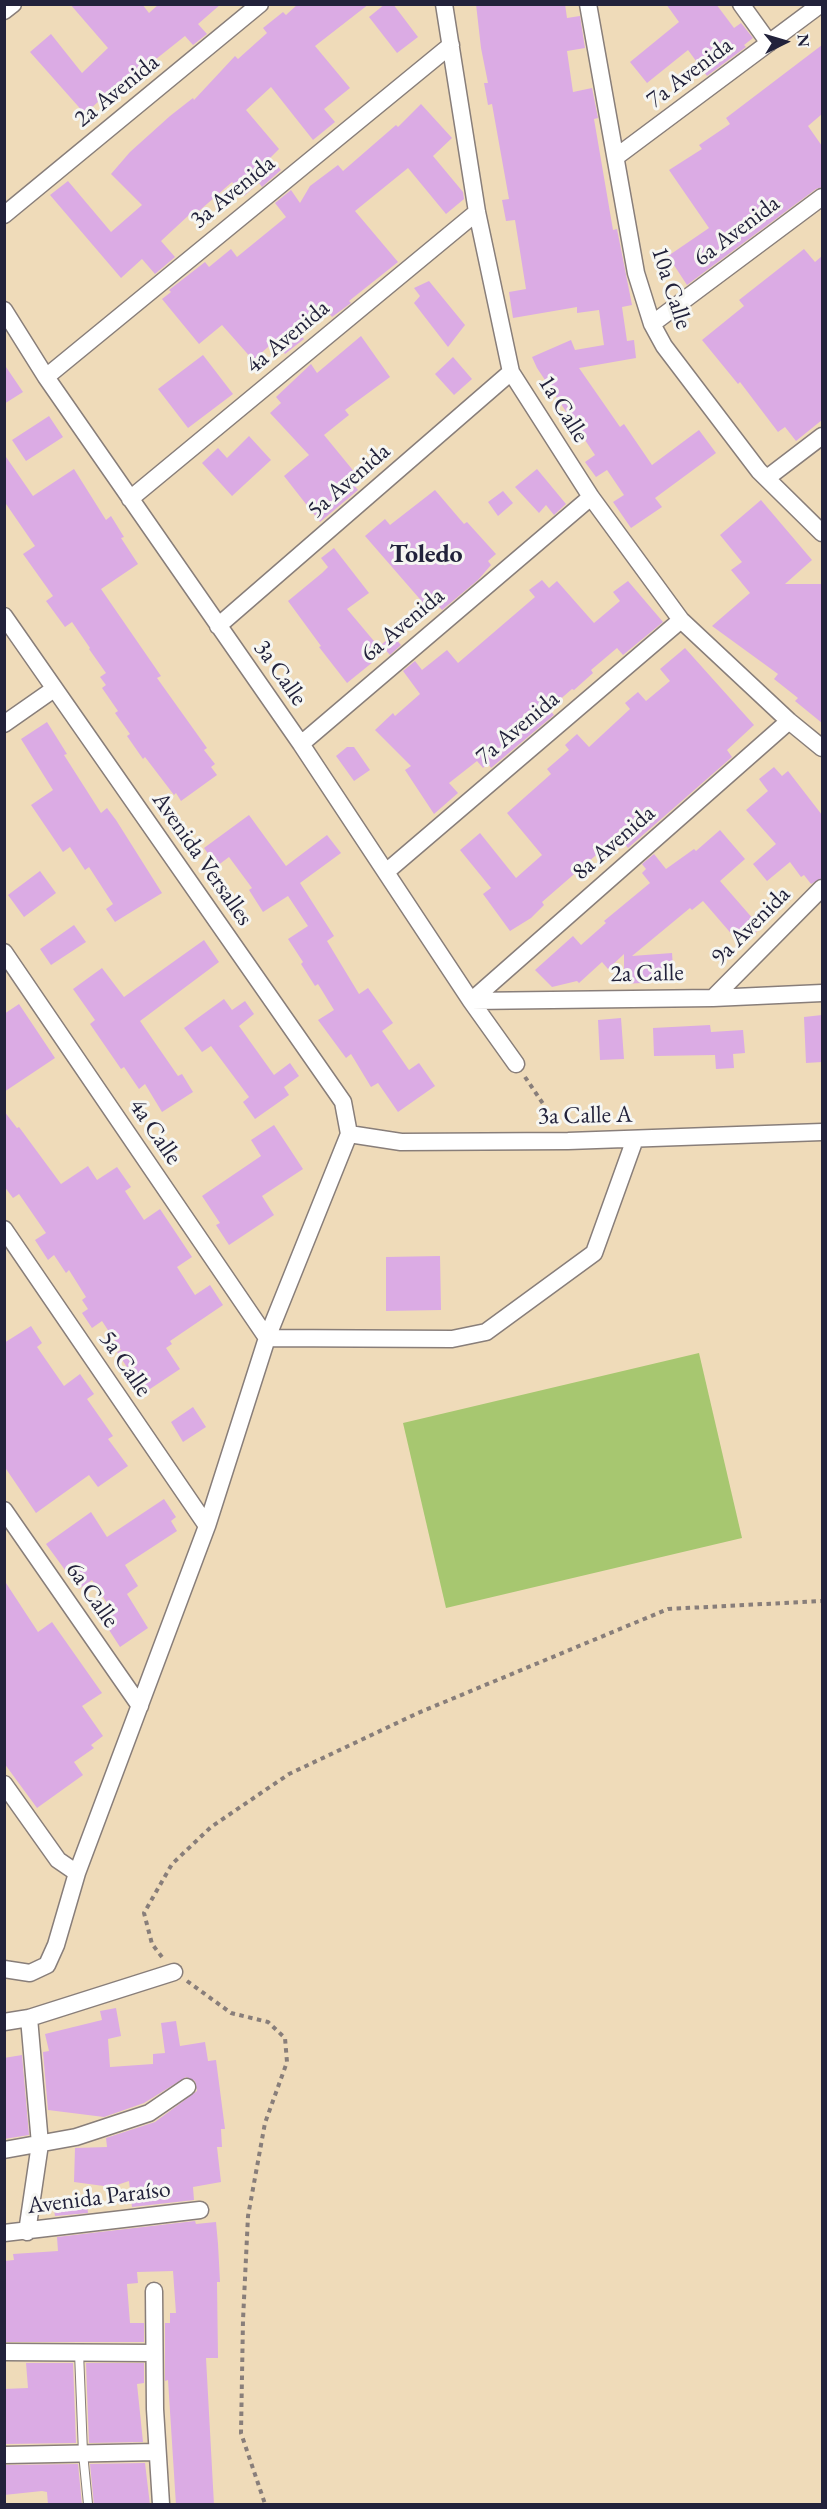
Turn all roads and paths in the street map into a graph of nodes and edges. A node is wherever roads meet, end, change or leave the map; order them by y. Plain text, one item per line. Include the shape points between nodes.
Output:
1 (13, 4) edge
2 (260, 4) edge
3 (444, 4) edge
4 (588, 4) edge
5 (741, 4) edge
6 (821, 4) edge
7 (4, 11) edge
8 (769, 43) junction
9 (451, 45) junction
10 (616, 158) junction
11 (822, 197) edge
12 (477, 212) junction
13 (4, 215) edge
14 (4, 310) edge
15 (652, 324) junction
16 (511, 372) junction
17 (46, 377) junction
18 (822, 436) edge
19 (767, 478) junction
20 (591, 497) junction
21 (130, 499) junction
22 (822, 533) edge
23 (4, 616) edge
24 (681, 620) junction
25 (218, 626) junction
26 (54, 689) junction
27 (789, 721) junction
28 (4, 724) edge
29 (301, 744) junction
30 (822, 748) edge
31 (386, 872) junction
32 (822, 888) edge
33 (8, 964) edge
34 (822, 993) edge
35 (713, 998) junction
36 (471, 1001) junction
37 (516, 1064) joint
38 (822, 1132) edge
39 (349, 1134) junction
40 (635, 1139) junction
41 (568, 1141) junction
42 (4, 1228) edge
43 (267, 1338) junction
44 (4, 1510) edge
45 (207, 1526) junction
46 (822, 1601) edge
47 (140, 1706) junction
48 (4, 1784) edge
49 (77, 1873) junction
50 (4, 1969) edge
51 (174, 1972) junction
52 (30, 2018) junction
53 (4, 2022) edge
54 (187, 2087) dead end
55 (40, 2144) junction
56 (4, 2150) edge
57 (200, 2210) dead end
58 (27, 2232) junction
59 (4, 2234) edge
60 (154, 2291) dead end
61 (4, 2352) edge
62 (79, 2352) junction
63 (153, 2353) junction
64 (157, 2452) junction
65 (83, 2453) junction
66 (4, 2454) edge
67 (88, 2505) edge
68 (161, 2505) edge
69 (265, 2505) edge

1 - 7 street
2 - 13 street, 2a Avenida
3 - 9 street, 1a Calle
4 - 10 street, 10a Calle
5 - 8 street
6 - 8 street, 7a Avenida
8 - 10 street, 7a Avenida
9 - 12 street, 1a Calle
9 - 17 street, 3a Avenida
10 - 15 street, 10a Calle via 636,273
11 - 15 street, 6a Avenida
12 - 16 street, 1a Calle
12 - 21 street, 4a Avenida
14 - 17 street, 3a Calle
15 - 19 street, 10a Calle via 664,346
16 - 20 street, 1a Calle
16 - 25 street, 5a Avenida
17 - 21 street, 3a Calle
18 - 19 street
19 - 22 street, 10a Calle
20 - 24 street, 1a Calle
20 - 29 street, 6a Avenida
21 - 25 street, 3a Calle
23 - 26 street, Avenida Versalles
24 - 27 street, 1a Calle
24 - 31 street, 7a Avenida
25 - 29 street, 3a Calle
26 - 28 street
26 - 39 street, Avenida Versalles via 343,1102
27 - 30 street, 1a Calle
27 - 36 street, 8a Avenida
29 - 31 street, 3a Calle
31 - 36 street, 3a Calle
32 - 35 street, 9a Avenida
33 - 43 street, 4a Calle
34 - 35 street, 2a Calle
35 - 36 street, 2a Calle
36 - 37 street, 3a Calle
37 - 41 path
38 - 40 street, 3a Calle A
39 - 41 street, 3a Calle A via 401,1142
39 - 43 street
40 - 41 street, 3a Calle A
40 - 43 street via 594,1253 486,1332 452,1339
42 - 45 street, 5a Calle
43 - 45 street
44 - 47 street, 6a Calle
45 - 47 street
46 - 51 path via 668,1609 418,1713 289,1774 211,1827 172,1864 144,1913 152,1944
47 - 49 street
48 - 49 street via 58,1860
49 - 50 street via 47,1965 30,1973
51 - 52 street
51 - 69 path via 231,2013 268,2022 285,2038 287,2062 265,2123 248,2216 243,2320 241,2433
52 - 53 street
52 - 55 street
54 - 55 street via 149,2113 76,2138
55 - 56 street
55 - 58 street
57 - 58 street, Avenida Paraíso
58 - 59 street, Avenida Paraíso
60 - 63 street
61 - 62 street
62 - 63 street
62 - 65 lane
63 - 64 street
64 - 65 street
64 - 68 street
65 - 66 street
65 - 67 lane

